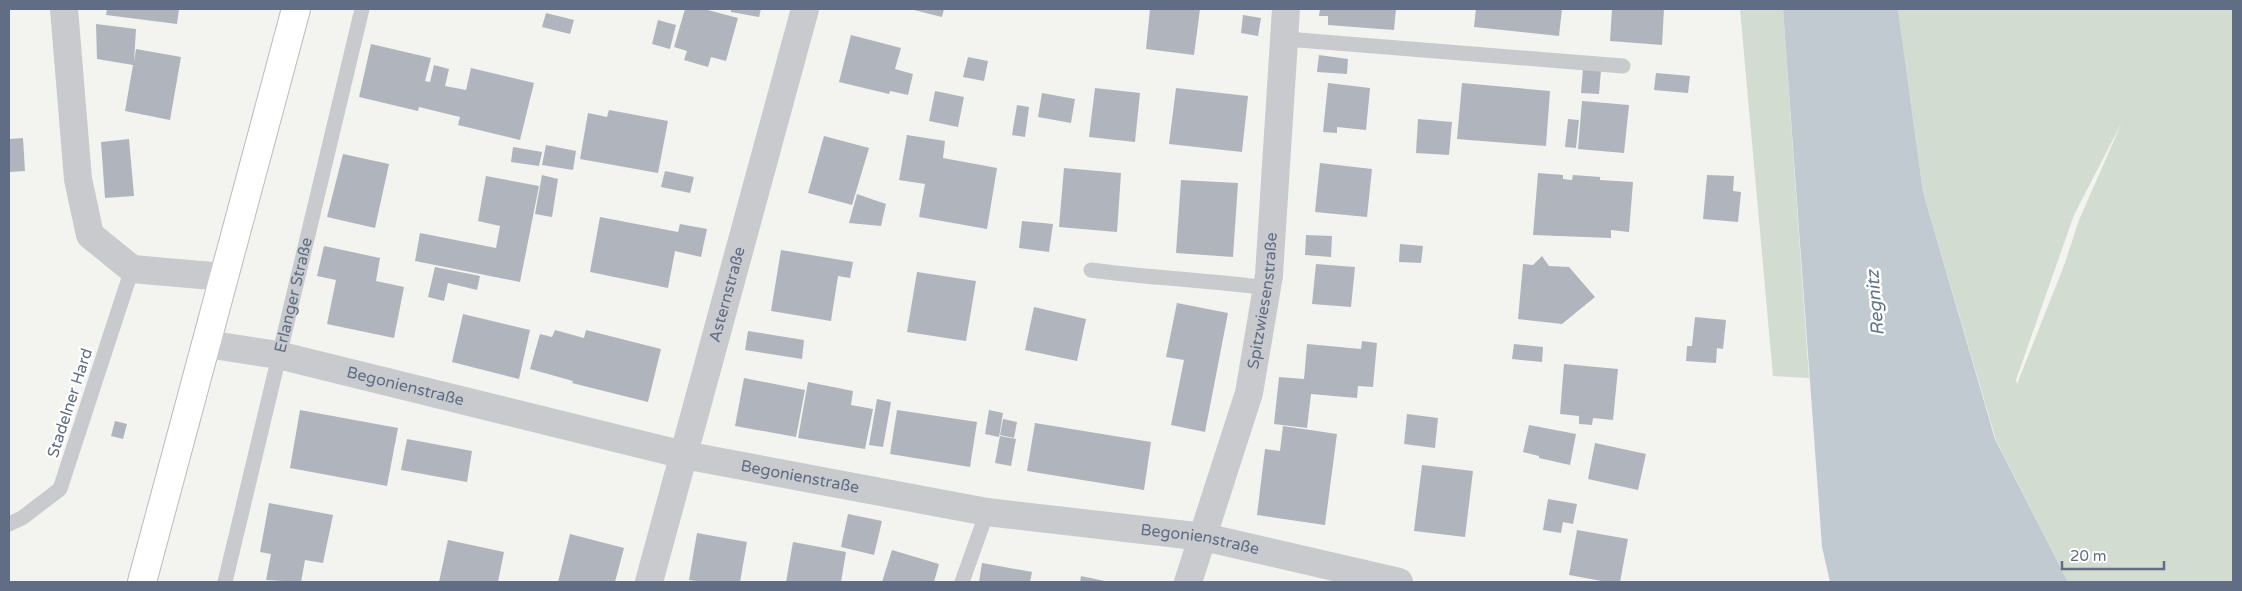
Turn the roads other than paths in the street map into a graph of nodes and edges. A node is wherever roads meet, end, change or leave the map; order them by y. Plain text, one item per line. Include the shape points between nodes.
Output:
1 (64, 9) edge
2 (296, 9) edge
3 (362, 9) edge
4 (804, 9) edge
5 (1286, 9) edge
6 (1286, 39) junction
7 (1623, 66) dead end
8 (132, 269) junction
9 (1091, 270) dead end
10 (224, 277) junction
11 (1267, 288) junction
12 (206, 344) junction
13 (278, 355) junction
14 (684, 455) junction
15 (987, 512) junction
16 (9, 524) edge
17 (1204, 537) junction
18 (142, 582) edge
19 (225, 582) edge
20 (649, 582) edge
21 (962, 582) edge
22 (1188, 582) edge
23 (1399, 582) edge

1 - 8 street via 78,180 90,235
2 - 10 main road
3 - 13 lane, Erlanger Straße
4 - 14 street, Asternstraße
5 - 6 street, Spitzwiesenstraße
6 - 7 lane
6 - 11 street, Spitzwiesenstraße
8 - 10 street
8 - 16 lane, Stadelner Hard via 60,489
9 - 11 lane
10 - 12 main road
11 - 17 street, Spitzwiesenstraße via 1249,393
12 - 13 street, Begonienstraße
12 - 18 main road
13 - 14 street, Begonienstraße
13 - 19 lane, Erlanger Straße
14 - 15 street, Begonienstraße
14 - 20 street, Asternstraße
15 - 17 street, Begonienstraße
15 - 21 lane
17 - 22 street, Spitzwiesenstraße
17 - 23 street, Begonienstraße

